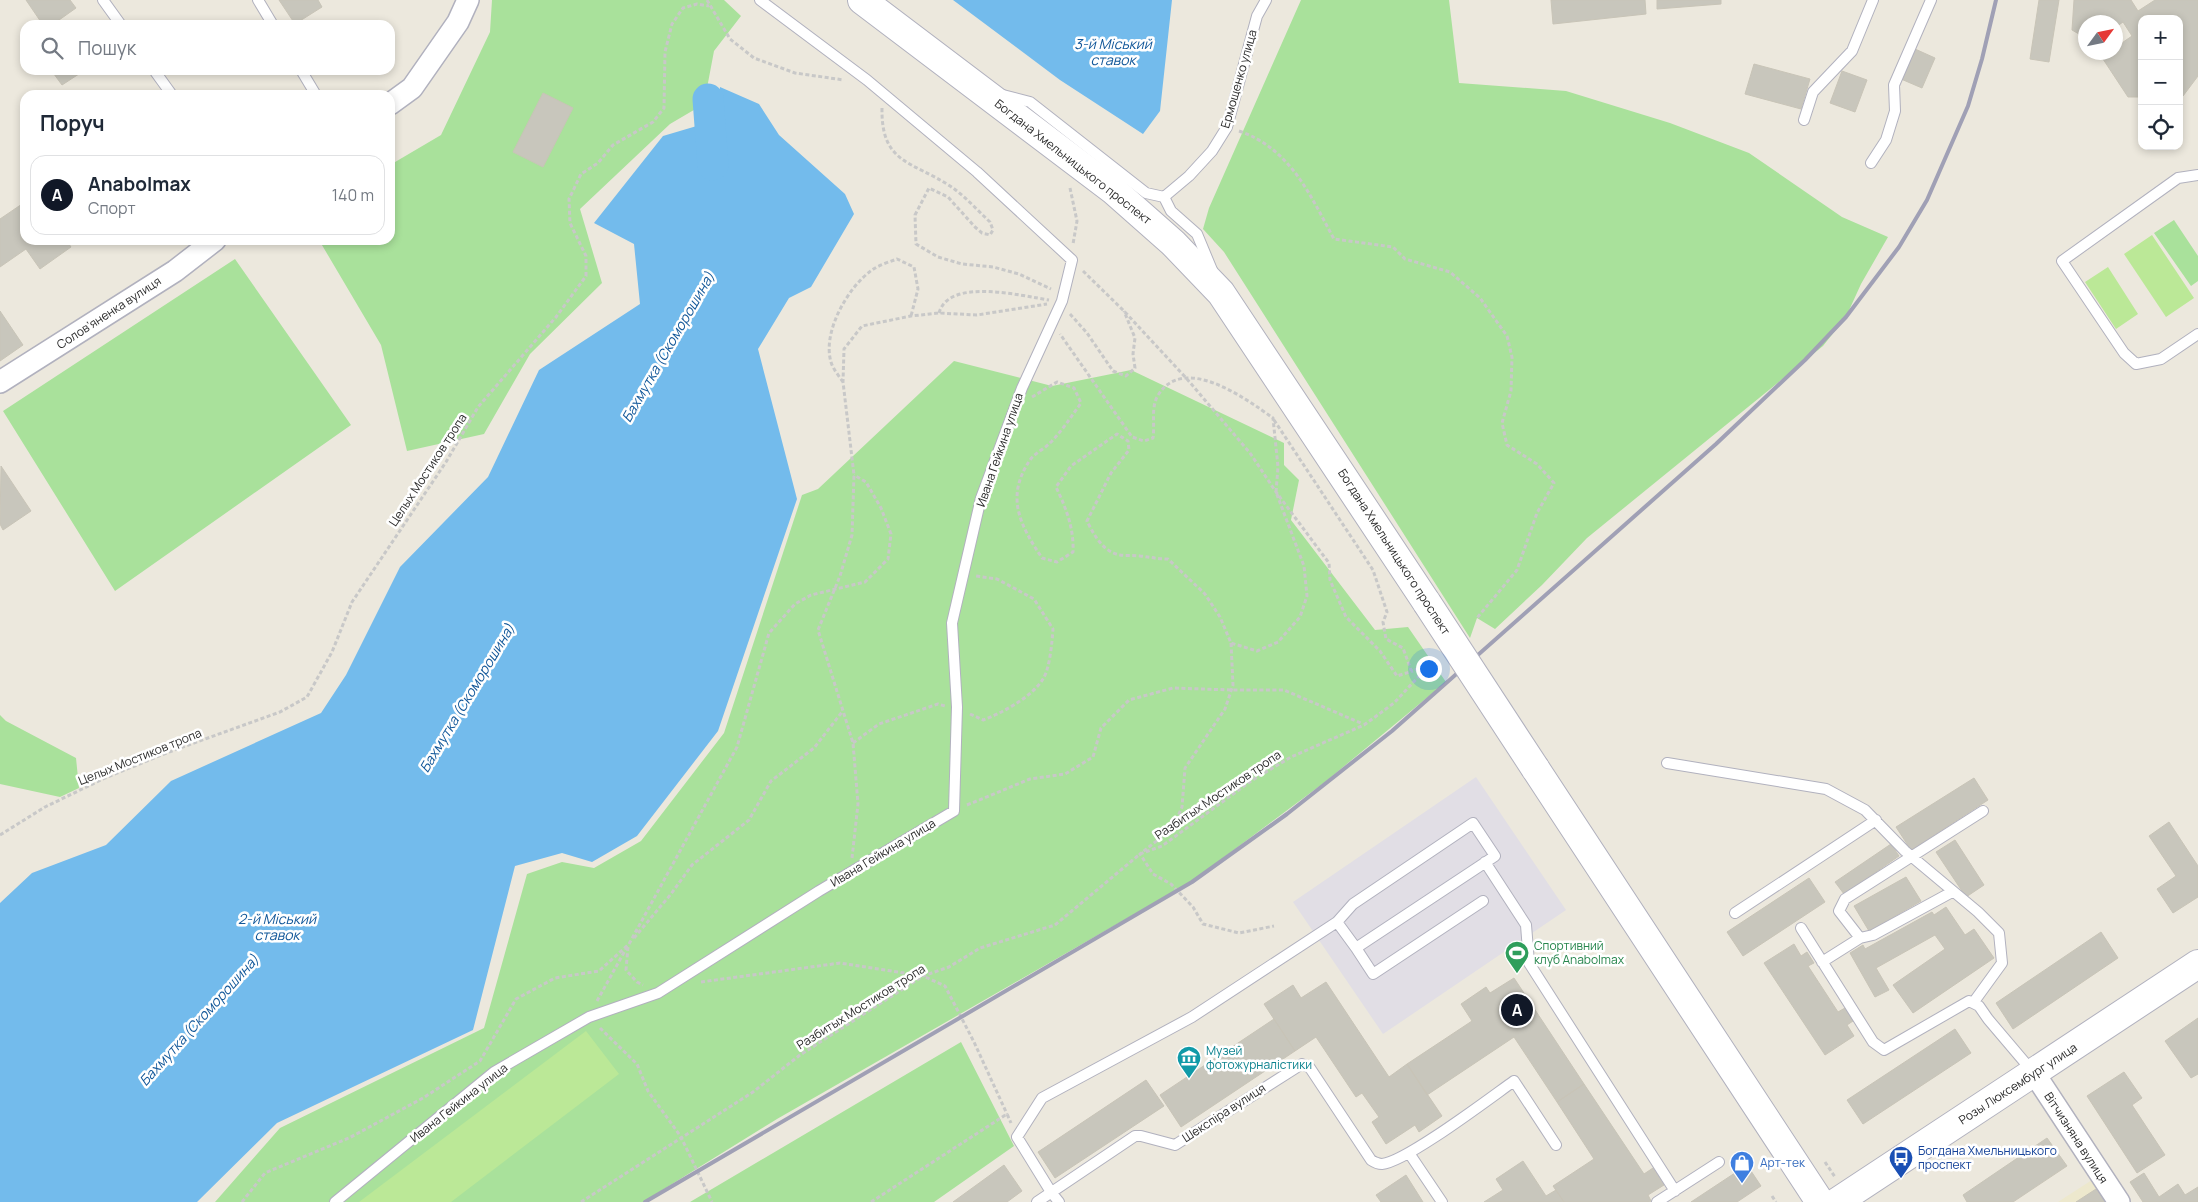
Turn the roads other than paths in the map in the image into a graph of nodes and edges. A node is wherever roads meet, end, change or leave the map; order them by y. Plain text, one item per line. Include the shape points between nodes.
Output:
1 (102, 0) edge
2 (258, 0) edge
3 (468, 0) edge
4 (760, 0) edge
5 (862, 0) edge
6 (1266, 0) edge
7 (1873, 0) edge
8 (1931, 0) edge
9 (117, 20) edge
10 (270, 20) edge
11 (158, 75) edge
12 (304, 75) edge
13 (981, 89) junction
14 (168, 90) edge
15 (313, 90) edge
16 (395, 100) edge
17 (1804, 120) dead end
18 (1871, 163) dead end
19 (2198, 176) edge
20 (1164, 197) junction
21 (209, 245) edge
22 (1221, 292) junction
23 (2198, 334) edge
24 (0, 382) edge
25 (1667, 763) dead end
26 (1983, 811) dead end
27 (1876, 820) junction
28 (1911, 857) junction
29 (1485, 862) junction
30 (1952, 892) junction
31 (1483, 901) dead end
32 (1735, 913) dead end
33 (1338, 922) junction
34 (1801, 928) dead end
35 (1860, 938) junction
36 (1356, 948) junction
37 (1822, 962) junction
38 (2198, 964) edge
39 (1973, 1003) junction
40 (2034, 1073) junction
41 (1556, 1145) dead end
42 (1409, 1153) junction
43 (1719, 1162) dead end
44 (1836, 1189) edge
45 (1675, 1191) junction
46 (1051, 1192) junction
47 (335, 1202) edge
48 (1037, 1202) edge
49 (1059, 1202) edge
50 (1442, 1202) edge
51 (1657, 1202) edge
52 (1820, 1202) edge
53 (2119, 1202) edge

1 - 9 lane
2 - 10 lane
3 - 16 street via 458,22 412,88
4 - 47 lane, Ивана Гейкина улица via 867,80 977,172 1072,260 1062,301 1022,388 981,498 952,623 957,707 954,811 658,993 589,1017 494,1072
5 - 13 main road, Богдана Хмельницького проспект
6 - 20 lane, Ермощенко улица via 1257,16 1227,127 1195,170
7 - 17 lane via 1852,51 1813,92
8 - 18 lane via 1894,85 1895,111 1886,140
11 - 14 lane
12 - 15 lane
13 - 20 lane via 1030,102 1146,193
13 - 22 main road, Богдана Хмельницького проспект via 1143,215
19 - 23 lane via 2178,178 2062,261 2124,354 2136,364 2161,359
20 - 22 lane via 1172,212 1197,234
21 - 24 street, Солов’яненка вулиця via 175,271
22 - 52 main road, Богдана Хмельницького проспект, bridge
25 - 27 lane via 1826,790 1866,810
26 - 28 lane
27 - 28 lane
27 - 32 lane
28 - 30 lane
28 - 35 lane via 1845,899 1839,910
29 - 33 lane via 1495,856 1474,823 1353,904
29 - 36 lane
29 - 45 lane via 1526,925 1529,963
30 - 35 lane via 1873,935
30 - 39 lane via 1998,933 2002,963
31 - 36 lane via 1373,974
33 - 36 lane
33 - 46 lane via 1192,1017 1042,1098 1017,1137
34 - 37 lane
35 - 37 lane
37 - 39 lane via 1873,1042 1884,1050 1970,1001
38 - 40 main road, Розы Люксембург улица
39 - 40 lane via 1979,1006
40 - 44 main road, Розы Люксембург улица
40 - 53 street, Вітчизняна вулиця
41 - 42 lane, Шекспіра вулиця via 1514,1081
42 - 46 lane, Шекспіра вулиця via 1382,1164 1371,1160 1310,1068 1302,1064 1175,1145 1135,1136
42 - 50 lane
43 - 45 lane
45 - 51 lane
46 - 48 lane, Шекспіра вулиця
46 - 49 lane

